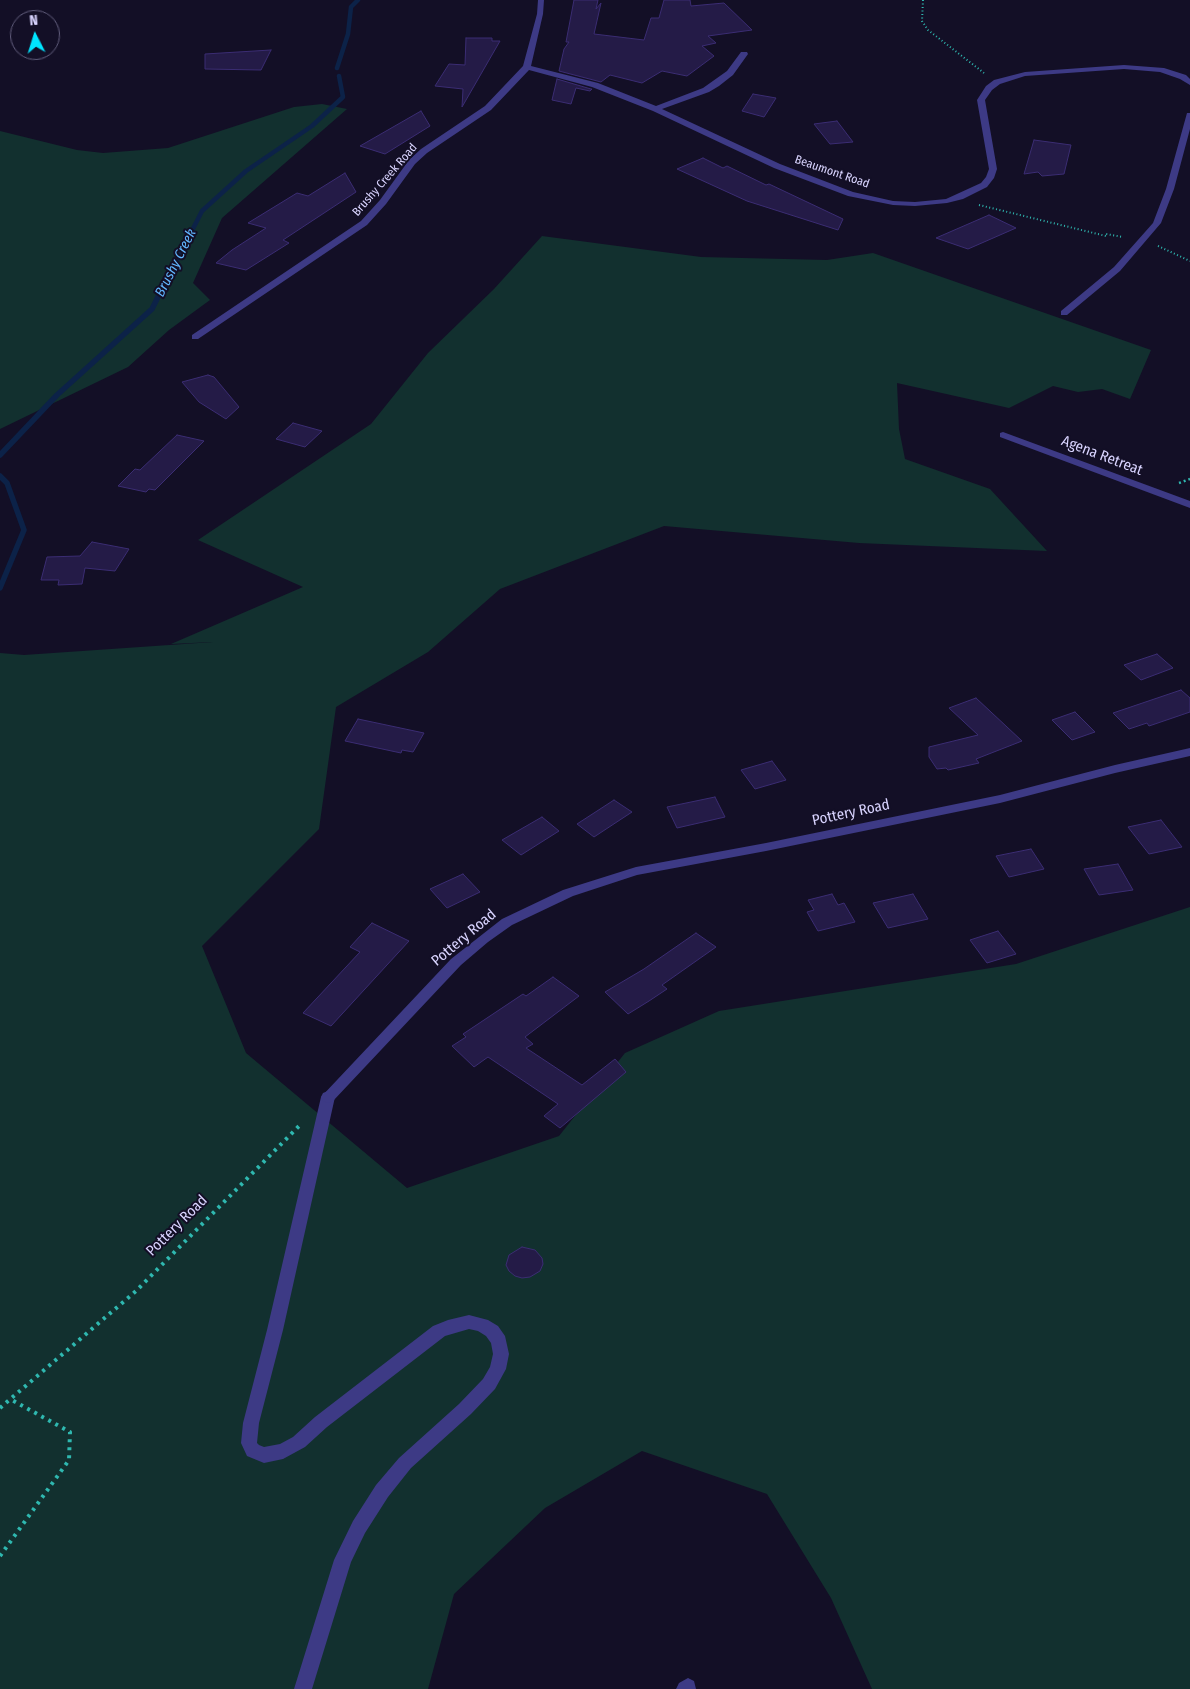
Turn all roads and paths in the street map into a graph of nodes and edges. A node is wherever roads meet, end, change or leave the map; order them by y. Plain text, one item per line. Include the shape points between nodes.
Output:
1 (540, 0) edge
2 (923, 0) edge
3 (744, 54) dead end
4 (527, 67) junction
5 (982, 72) dead end
6 (1190, 83) edge
7 (656, 109) junction
8 (1190, 115) edge
9 (960, 196) junction
10 (1144, 241) junction
11 (1190, 260) edge
12 (1064, 313) dead end
13 (195, 337) dead end
14 (1003, 435) dead end
15 (1190, 505) edge
16 (1190, 752) edge
17 (328, 1098) junction
18 (10, 1399) junction
19 (0, 1408) edge
20 (0, 1556) edge
21 (303, 1689) edge

1 - 4 street via 540,14
2 - 5 path via 922,21 928,30
3 - 7 street via 730,73 716,84
4 - 7 street, Beaumont Road via 595,85
4 - 13 street, Brushy Creek Road via 480,115 417,156 364,223
6 - 9 street, Beaumont Road via 1174,73 1124,66 1025,74 998,82 981,100 993,169 990,178 984,185
7 - 9 street, Beaumont Road via 778,166 851,194 892,203 915,204
8 - 10 street via 1164,209
9 - 10 path via 988,208 1106,236
10 - 11 path
10 - 12 street via 1117,269
14 - 15 street, Agena Retreat
16 - 17 street, Pottery Road via 1000,799 636,871 568,893 507,922 456,962
17 - 18 path, Pottery Road via 136,1291
17 - 21 street via 251,1423 249,1443 253,1451 264,1455 283,1451 299,1442 439,1331 454,1325 469,1322 492,1331 499,1341 501,1354 498,1369 489,1384 405,1463 359,1527 343,1560
18 - 19 path, Pottery Road
18 - 20 path via 70,1432 69,1460

